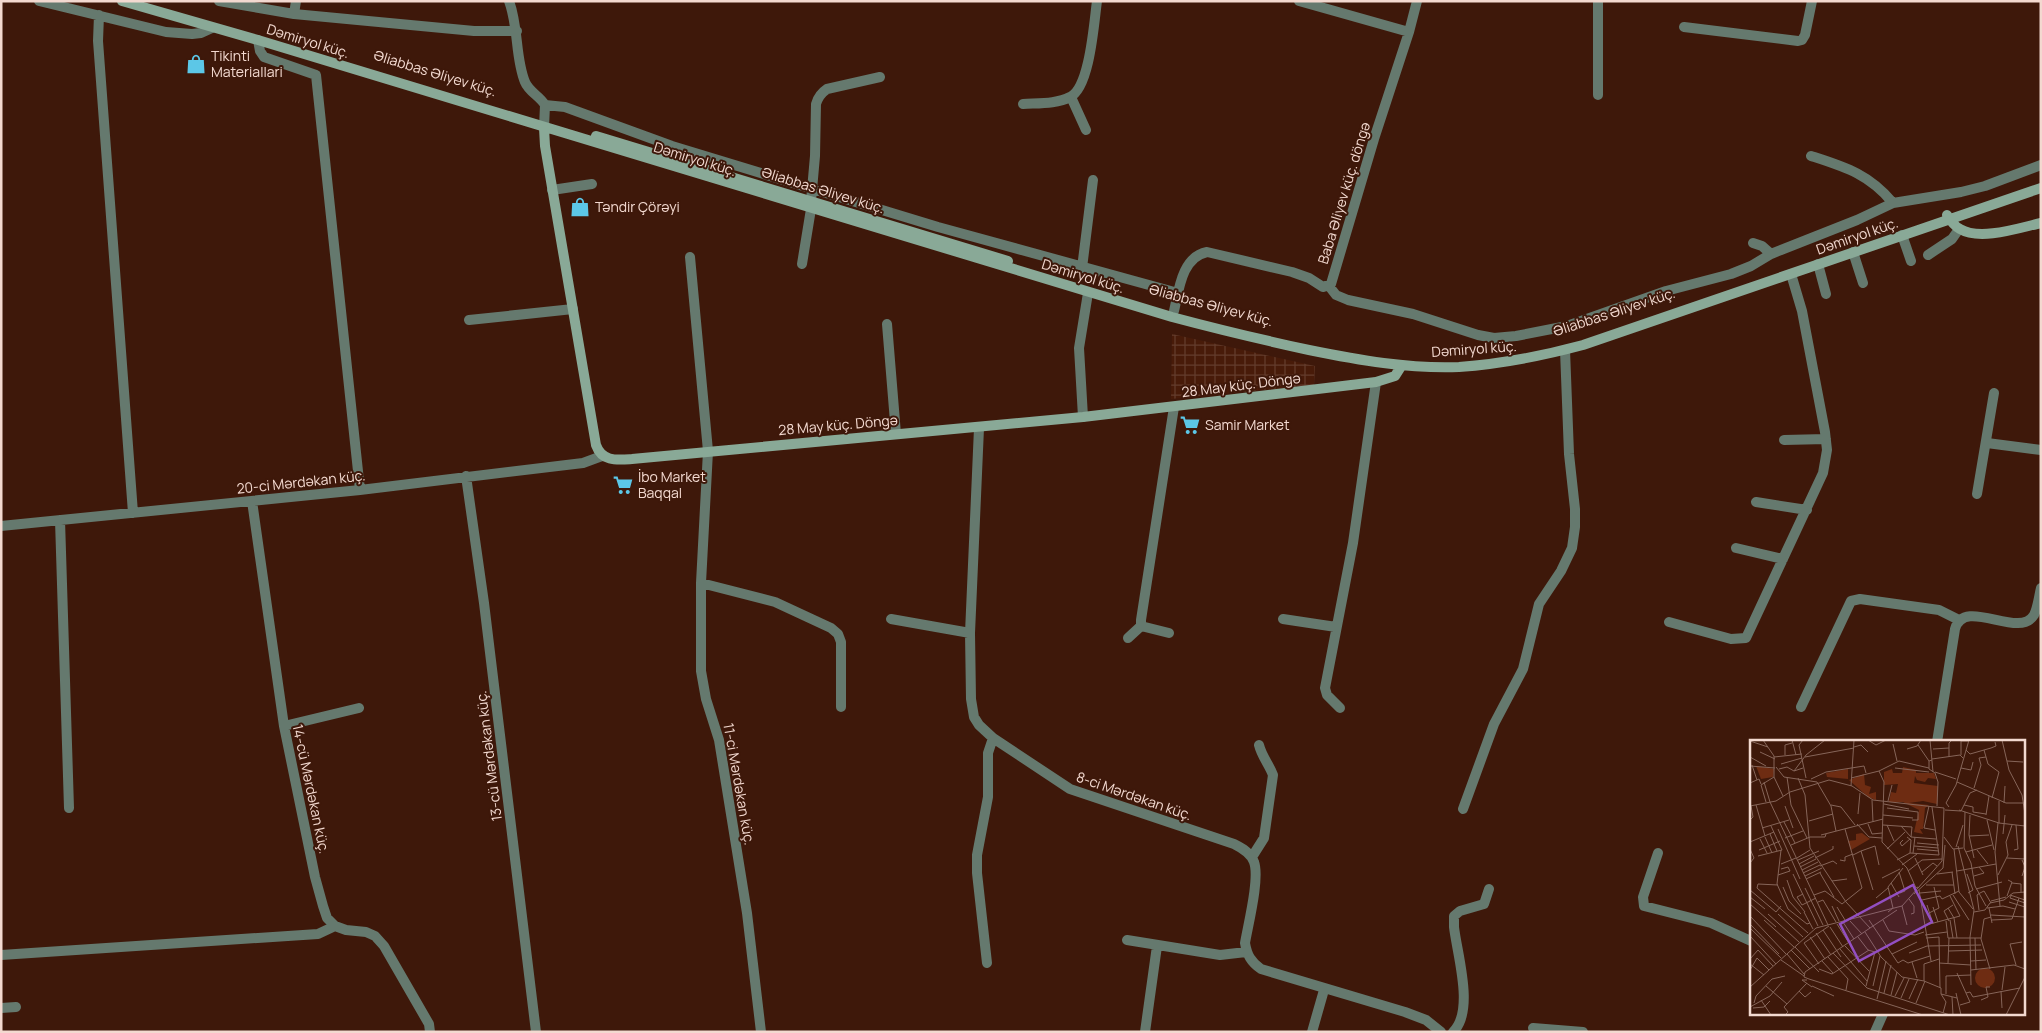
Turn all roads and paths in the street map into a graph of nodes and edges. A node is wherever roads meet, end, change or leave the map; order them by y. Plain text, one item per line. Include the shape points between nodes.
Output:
1 (39, 1) edge
2 (122, 1) edge
3 (147, 1) edge
4 (219, 1) edge
5 (296, 1) edge
6 (509, 1) edge
7 (1098, 1) edge
8 (1299, 1) edge
9 (1417, 1) edge
10 (1598, 1) edge
11 (1812, 1) edge
12 (294, 14) junction
13 (99, 15) junction
14 (212, 28) junction
15 (1684, 28) dead end
16 (516, 31) junction
17 (1409, 32) junction
18 (258, 40) junction
19 (880, 77) dead end
20 (1598, 95) dead end
21 (1071, 97) junction
22 (1023, 104) dead end
23 (545, 105) junction
24 (545, 124) junction
25 (1086, 130) dead end
26 (1811, 156) dead end
27 (2041, 165) edge
28 (1092, 180) dead end
29 (2041, 181) edge
30 (592, 184) dead end
31 (812, 188) junction
32 (2041, 188) edge
33 (552, 190) junction
34 (1892, 203) junction
35 (811, 205) junction
36 (1948, 216) junction
37 (2041, 223) edge
38 (1959, 229) junction
39 (1902, 235) junction
40 (1753, 243) dead end
41 (1853, 252) junction
42 (1771, 254) junction
43 (1928, 255) dead end
44 (690, 257) dead end
45 (1911, 261) dead end
46 (802, 264) dead end
47 (1818, 264) junction
48 (1082, 268) junction
49 (1791, 274) junction
50 (1862, 283) dead end
51 (1328, 286) junction
52 (1088, 292) junction
53 (1178, 293) junction
54 (1826, 294) dead end
55 (573, 309) junction
56 (1174, 310) junction
57 (469, 320) dead end
58 (887, 324) dead end
59 (1565, 350) junction
60 (1402, 365) junction
61 (1376, 382) junction
62 (1994, 393) dead end
63 (1174, 407) junction
64 (1083, 417) junction
65 (978, 428) junction
66 (896, 434) junction
67 (1826, 439) junction
68 (1784, 440) dead end
69 (1987, 443) junction
70 (2041, 450) edge
71 (708, 451) junction
72 (602, 456) junction
73 (466, 476) junction
74 (360, 490) junction
75 (1977, 494) dead end
76 (252, 501) junction
77 (1756, 502) dead end
78 (1807, 510) junction
79 (133, 513) junction
80 (60, 520) junction
81 (1, 526) edge
82 (1736, 548) dead end
83 (1783, 559) junction
84 (701, 583) junction
85 (2041, 588) edge
86 (891, 619) dead end
87 (1283, 619) dead end
88 (1959, 620) junction
89 (1669, 622) dead end
90 (1141, 626) junction
91 (1336, 628) junction
92 (970, 633) junction
93 (1169, 633) dead end
94 (1128, 638) dead end
95 (841, 706) dead end
96 (1801, 707) dead end
97 (359, 708) dead end
98 (1340, 708) dead end
99 (284, 726) junction
100 (993, 738) junction
101 (1937, 740) edge
102 (1259, 745) dead end
103 (70, 808) dead end
104 (1463, 809) dead end
105 (1658, 853) dead end
106 (1252, 857) junction
107 (1489, 889) dead end
108 (335, 926) junction
109 (1127, 940) dead end
110 (1750, 940) edge
111 (1157, 946) junction
112 (1246, 952) junction
113 (1, 955) edge
114 (987, 963) dead end
115 (1324, 990) junction
116 (16, 1007) dead end
117 (1, 1008) edge
118 (1883, 1016) edge
119 (1533, 1028) dead end
120 (430, 1032) edge
121 (536, 1032) edge
122 (761, 1032) edge
123 (1146, 1032) edge
124 (1312, 1032) edge
125 (1441, 1032) edge
126 (1453, 1032) edge
127 (1583, 1032) edge
128 (1875, 1032) edge

1 - 13 street
2 - 14 main road, Dəmiryol küç.
3 - 24 main road, Əliabbas Əliyev küç.
4 - 12 street
5 - 12 street
6 - 16 street
7 - 21 street via 1084,75
8 - 17 street
9 - 17 street, Baba Əliyev küç. döngə
10 - 20 street
11 - 15 street via 1805,36 1798,41
12 - 16 street via 474,31
13 - 14 street via 181,34 201,33
13 - 79 street via 98,41
14 - 18 main road, Dəmiryol küç.
16 - 23 street via 525,83
17 - 51 street, Baba Əliyev küç. döngə via 1333,280
18 - 24 main road, Dəmiryol küç.
18 - 74 street via 264,57 316,74
19 - 31 street via 828,89 820,94 816,104
21 - 22 street
21 - 25 street
23 - 24 street
23 - 31 street via 565,107 672,146
24 - 33 main road via 544,140
24 - 35 main road, Dəmiryol küç.
26 - 34 street via 1866,178
27 - 34 street, Dəmiryol küç. via 1977,188
28 - 48 street
29 - 36 main road, Əliabbas Əliyev küç.
30 - 33 street
31 - 35 street
31 - 48 street via 938,228
32 - 36 main road, Dəmiryol küç.
33 - 55 main road
34 - 42 street, Dəmiryol küç.
35 - 46 street
35 - 52 main road, Dəmiryol küç.
35 - 56 main road, Əliabbas Əliyev küç.
36 - 38 main road
36 - 39 main road, Dəmiryol küç.
36 - 56 main road, Əliabbas Əliyev küç. via 1580,340 1487,358 1434,360 1360,353
37 - 38 main road via 1990,233
38 - 43 street via 1952,239
39 - 41 main road, Dəmiryol küç.
39 - 45 street
40 - 42 street
41 - 47 main road, Dəmiryol küç.
41 - 50 street
42 - 51 street, Dəmiryol küç. via 1731,274 1666,291 1567,326 1503,338 1485,337 1418,315 1348,300 1336,295
44 - 71 street, 11-ci Mərdəkan küç.
47 - 49 main road, Dəmiryol küç.
47 - 54 street
48 - 53 street
49 - 59 main road, Dəmiryol küç.
49 - 67 street via 1802,312
51 - 53 street, Baba Əliyev küç. döngə via 1320,286 1292,272 1207,252 1190,260
52 - 60 main road, Dəmiryol küç. via 1248,337 1360,360
52 - 64 street via 1079,348
53 - 56 street, Baba Əliyev küç. döngə
55 - 57 street
55 - 72 main road via 596,445
58 - 66 street
59 - 60 main road, Dəmiryol küç. via 1458,367
59 - 104 street via 1569,454 1575,509 1572,548 1539,604 1523,669 1494,724
60 - 61 main road, 28 May küç. Döngə via 1395,376
61 - 63 main road, 28 May küç. Döngə
61 - 91 street via 1353,543
62 - 69 street
63 - 64 main road, 28 May küç. Döngə
63 - 90 street
64 - 65 main road, 28 May küç. Döngə
65 - 66 main road, 28 May küç. Döngə
65 - 92 street, 8-ci Mərdəkan küç.
66 - 71 main road, 28 May küç. Döngə
67 - 68 street
67 - 78 street via 1823,473
69 - 70 street
69 - 75 street
71 - 72 main road, 28 May küç. Döngə via 614,460
71 - 84 street, 11-ci Mərdəkan küç.
72 - 73 street, 20-ci Mərdəkan küç. via 583,463
73 - 74 street, 20-ci Mərdəkan küç.
73 - 121 street, 13-cü Mərdəkan küç.
74 - 76 street, 20-ci Mərdəkan küç.
76 - 79 street, 20-ci Mərdəkan küç.
76 - 99 street, 14-cü Mərdəkan küç.
77 - 78 street
78 - 83 street
79 - 80 street, 20-ci Mərdəkan küç.
80 - 81 street, 20-ci Mərdəkan küç.
80 - 103 street
82 - 83 street
83 - 89 street via 1746,638 1731,639
84 - 95 street via 775,602 838,634 841,642
84 - 122 street, 11-ci Mərdəkan küç. via 701,671 719,740 747,913
85 - 88 street via 2034,614 2025,622 1972,616
86 - 92 street
87 - 91 street
88 - 96 street via 1939,610 1860,599 1851,601
88 - 101 street via 1954,629
90 - 93 street
90 - 94 street
91 - 98 street via 1325,688 1327,696
92 - 100 street, 8-ci Mərdəkan küç. via 972,710 979,725
97 - 99 street
99 - 108 street, 14-cü Mərdəkan küç. via 315,877 325,912
100 - 106 street, 8-ci Mərdəkan küç. via 1070,789 1234,844
100 - 114 street via 988,753 988,797 977,855
102 - 106 street via 1273,775 1264,838
105 - 110 street via 1643,897 1644,906 1711,923
106 - 112 street via 1256,879
107 - 126 street via 1484,904 1454,916 1464,997 1460,1025
108 - 113 street via 318,934
108 - 120 street via 366,932 384,946 429,1024
109 - 111 street
111 - 112 street via 1220,955
111 - 123 street
112 - 115 street via 1261,969
115 - 124 street
115 - 125 street via 1416,1016
116 - 117 street
118 - 128 street
119 - 127 street

